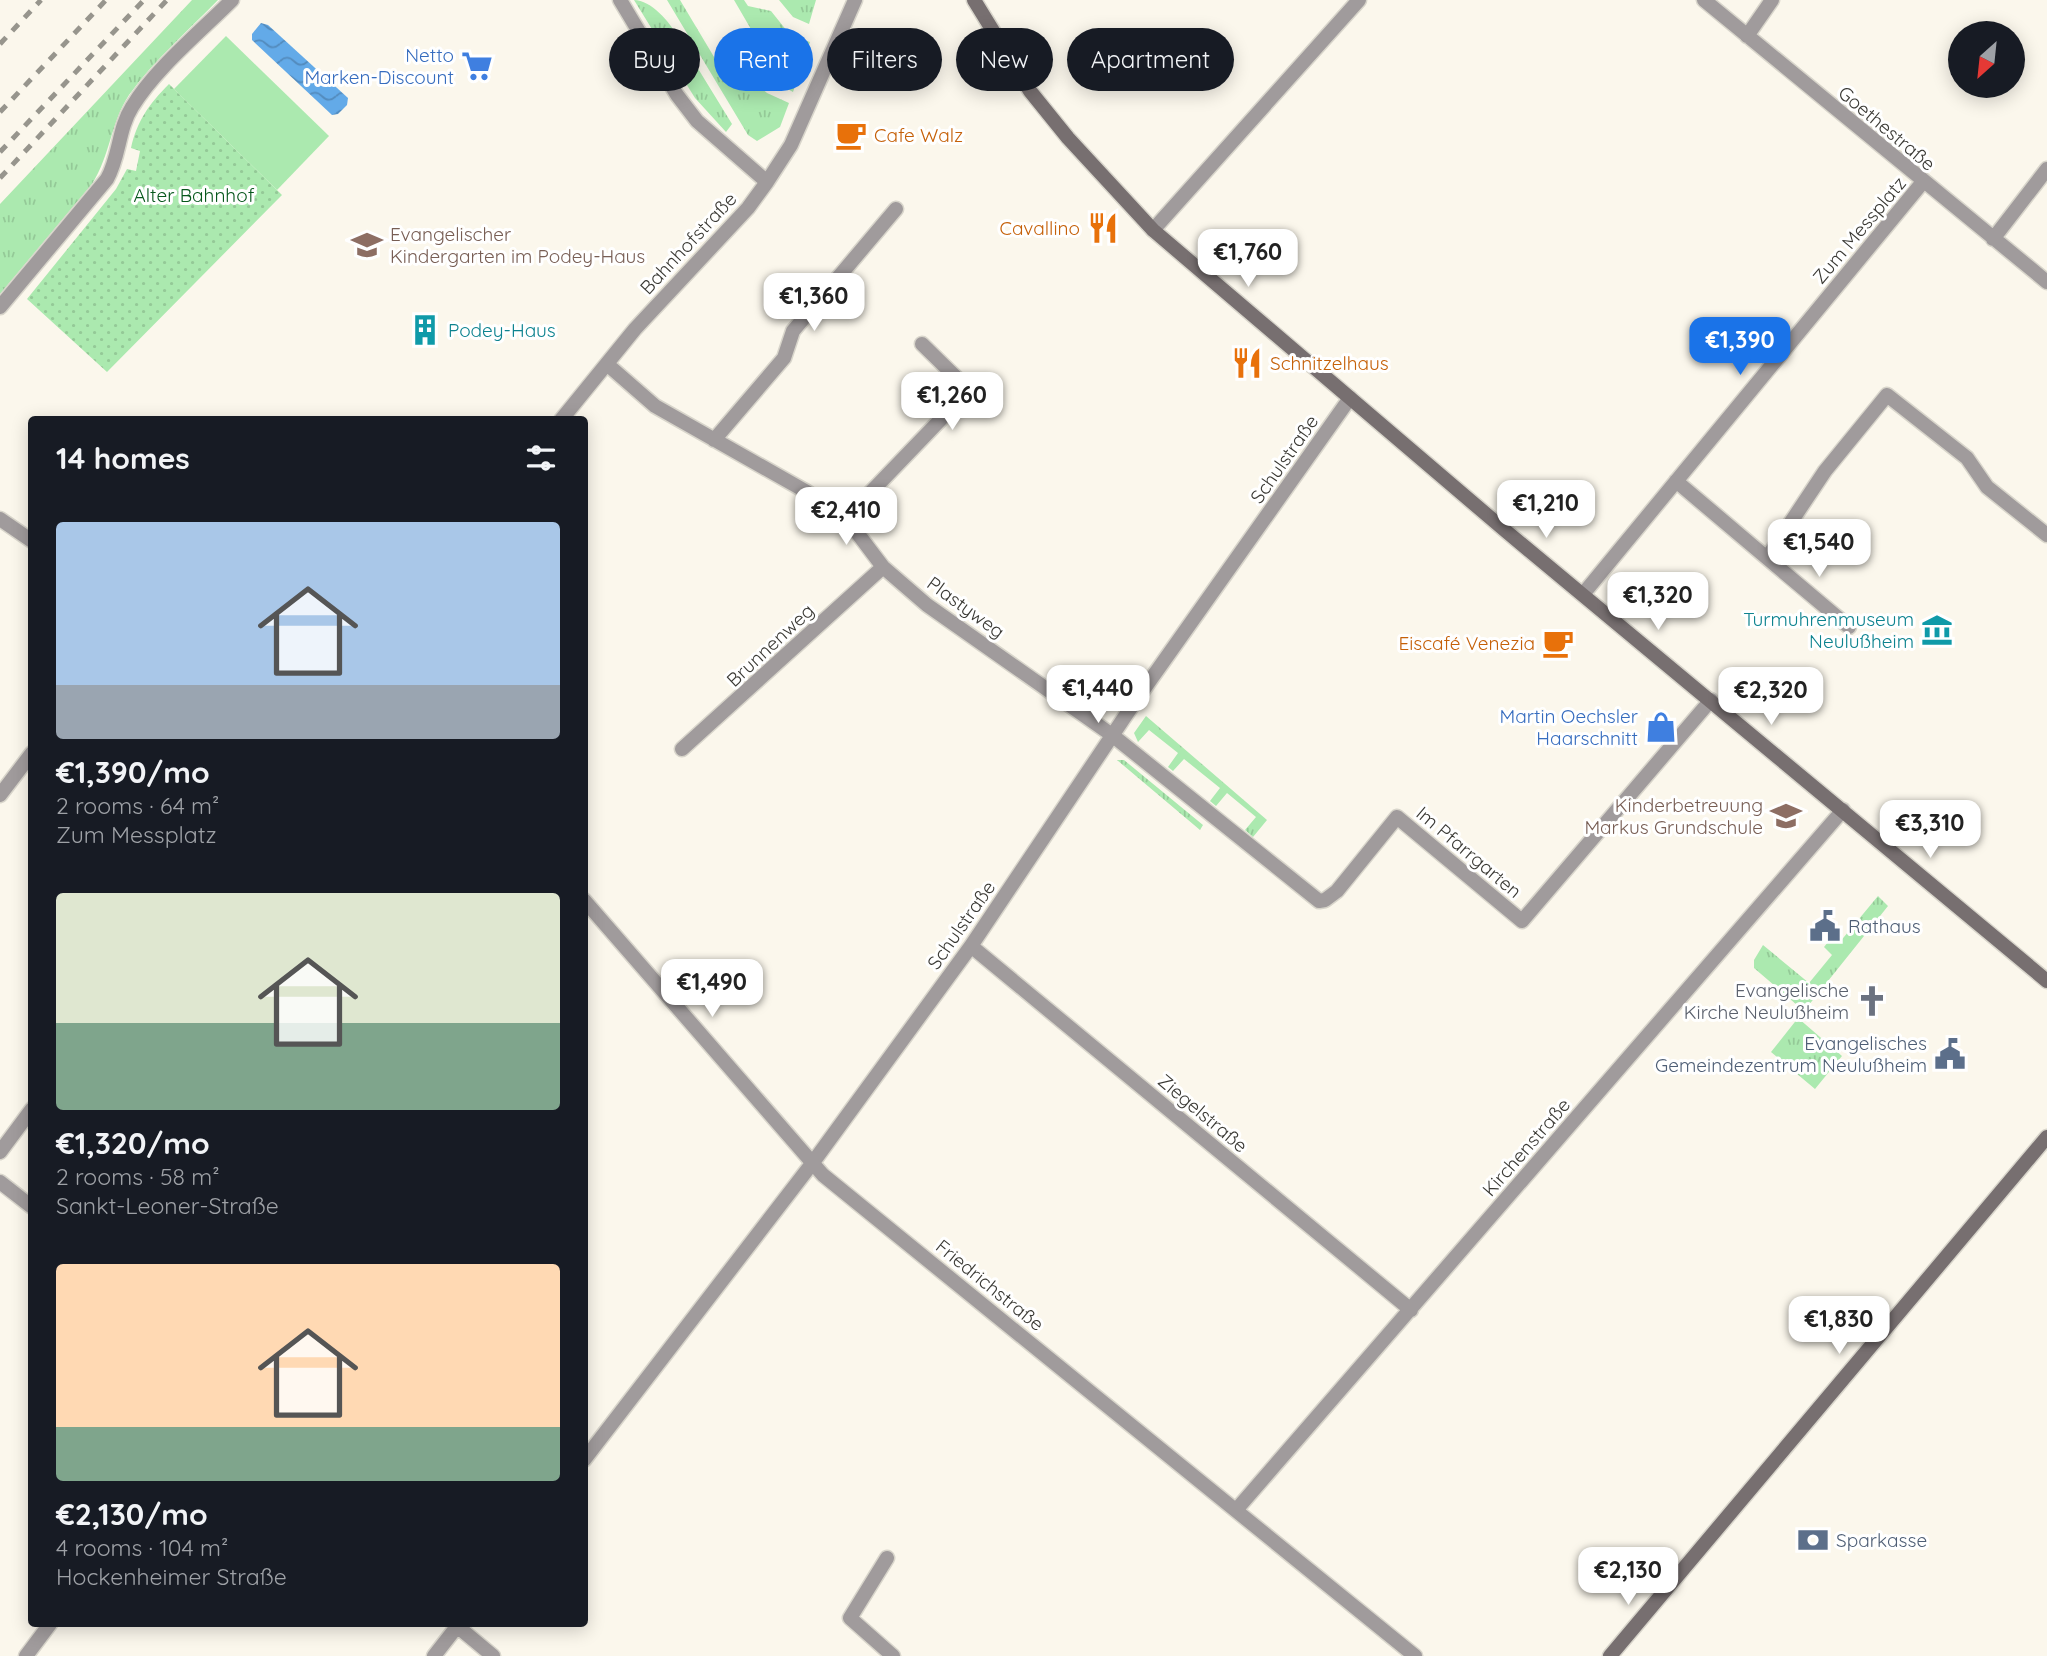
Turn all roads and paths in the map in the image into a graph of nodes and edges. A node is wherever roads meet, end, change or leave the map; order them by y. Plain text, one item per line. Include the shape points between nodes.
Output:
1 (232, 0) edge
2 (620, 0) edge
3 (855, 0) edge
4 (974, 0) edge
5 (1359, 0) edge
6 (1704, 0) edge
7 (1772, 0) edge
8 (1747, 36) junction
9 (2047, 169) edge
10 (767, 182) junction
11 (1922, 183) junction
12 (895, 209) dead end
13 (1153, 230) junction
14 (1993, 239) junction
15 (2047, 282) edge
16 (0, 307) edge
17 (922, 344) dead end
18 (608, 365) junction
19 (1350, 398) junction
20 (564, 416) edge
21 (714, 440) junction
22 (1676, 481) junction
23 (846, 518) junction
24 (0, 519) edge
25 (2047, 536) edge
26 (28, 538) edge
27 (1767, 558) junction
28 (883, 567) junction
29 (1584, 593) junction
30 (1849, 627) dead end
31 (1711, 700) junction
32 (1112, 735) junction
33 (682, 749) dead end
34 (28, 758) edge
35 (0, 795) edge
36 (1843, 810) junction
37 (588, 905) edge
38 (971, 946) junction
39 (2047, 982) edge
40 (28, 1114) edge
41 (2047, 1138) edge
42 (0, 1152) edge
43 (814, 1161) junction
44 (0, 1182) edge
45 (28, 1204) edge
46 (1410, 1310) junction
47 (588, 1455) edge
48 (1237, 1510) junction
49 (887, 1558) dead end
50 (48, 1627) edge
51 (457, 1627) edge
52 (460, 1627) edge
53 (26, 1656) edge
54 (435, 1656) edge
55 (493, 1656) edge
56 (893, 1656) edge
57 (1415, 1656) edge
58 (1610, 1656) edge

1 - 16 street via 141,94 124,124 107,178
2 - 10 street via 697,121
3 - 10 street, Bahnhofstraße via 791,145
4 - 13 street via 1030,91
5 - 13 street
6 - 8 street, Goethestraße
7 - 8 street
8 - 11 street, Goethestraße
9 - 14 street
10 - 18 street, Bahnhofstraße
11 - 14 street, Goethestraße
11 - 22 street, Zum Messplatz
12 - 21 street via 793,331 784,358
13 - 19 street
14 - 15 street, Goethestraße
17 - 23 street via 969,390
18 - 20 street, Bahnhofstraße
18 - 21 street, Plastyweg via 655,406
19 - 29 street
19 - 32 street, Schulstraße
21 - 23 street, Plastyweg
22 - 27 street
22 - 29 street, Zum Messplatz
23 - 28 street, Plastyweg
24 - 26 street
25 - 27 street via 1987,487 1967,458 1887,395 1825,471
27 - 30 street
28 - 32 street, Plastyweg via 927,605
28 - 33 street, Brunnenweg
29 - 31 street
31 - 32 street, Im Pfarrgarten via 1522,921 1397,817 1337,891 1319,901
31 - 36 street
32 - 38 street, Schulstraße
34 - 35 street
36 - 39 street
36 - 46 street, Kirchenstraße
37 - 43 street, Friedrichstraße
38 - 43 street, Schulstraße
38 - 46 street, Ziegelstraße
40 - 42 street
41 - 58 street
43 - 47 street, Schulstraße
43 - 48 street, Friedrichstraße via 823,1175
44 - 45 street
46 - 48 street, Kirchenstraße
48 - 57 street, Friedrichstraße
49 - 56 street via 850,1618
50 - 53 street
51 - 54 street
52 - 55 street

